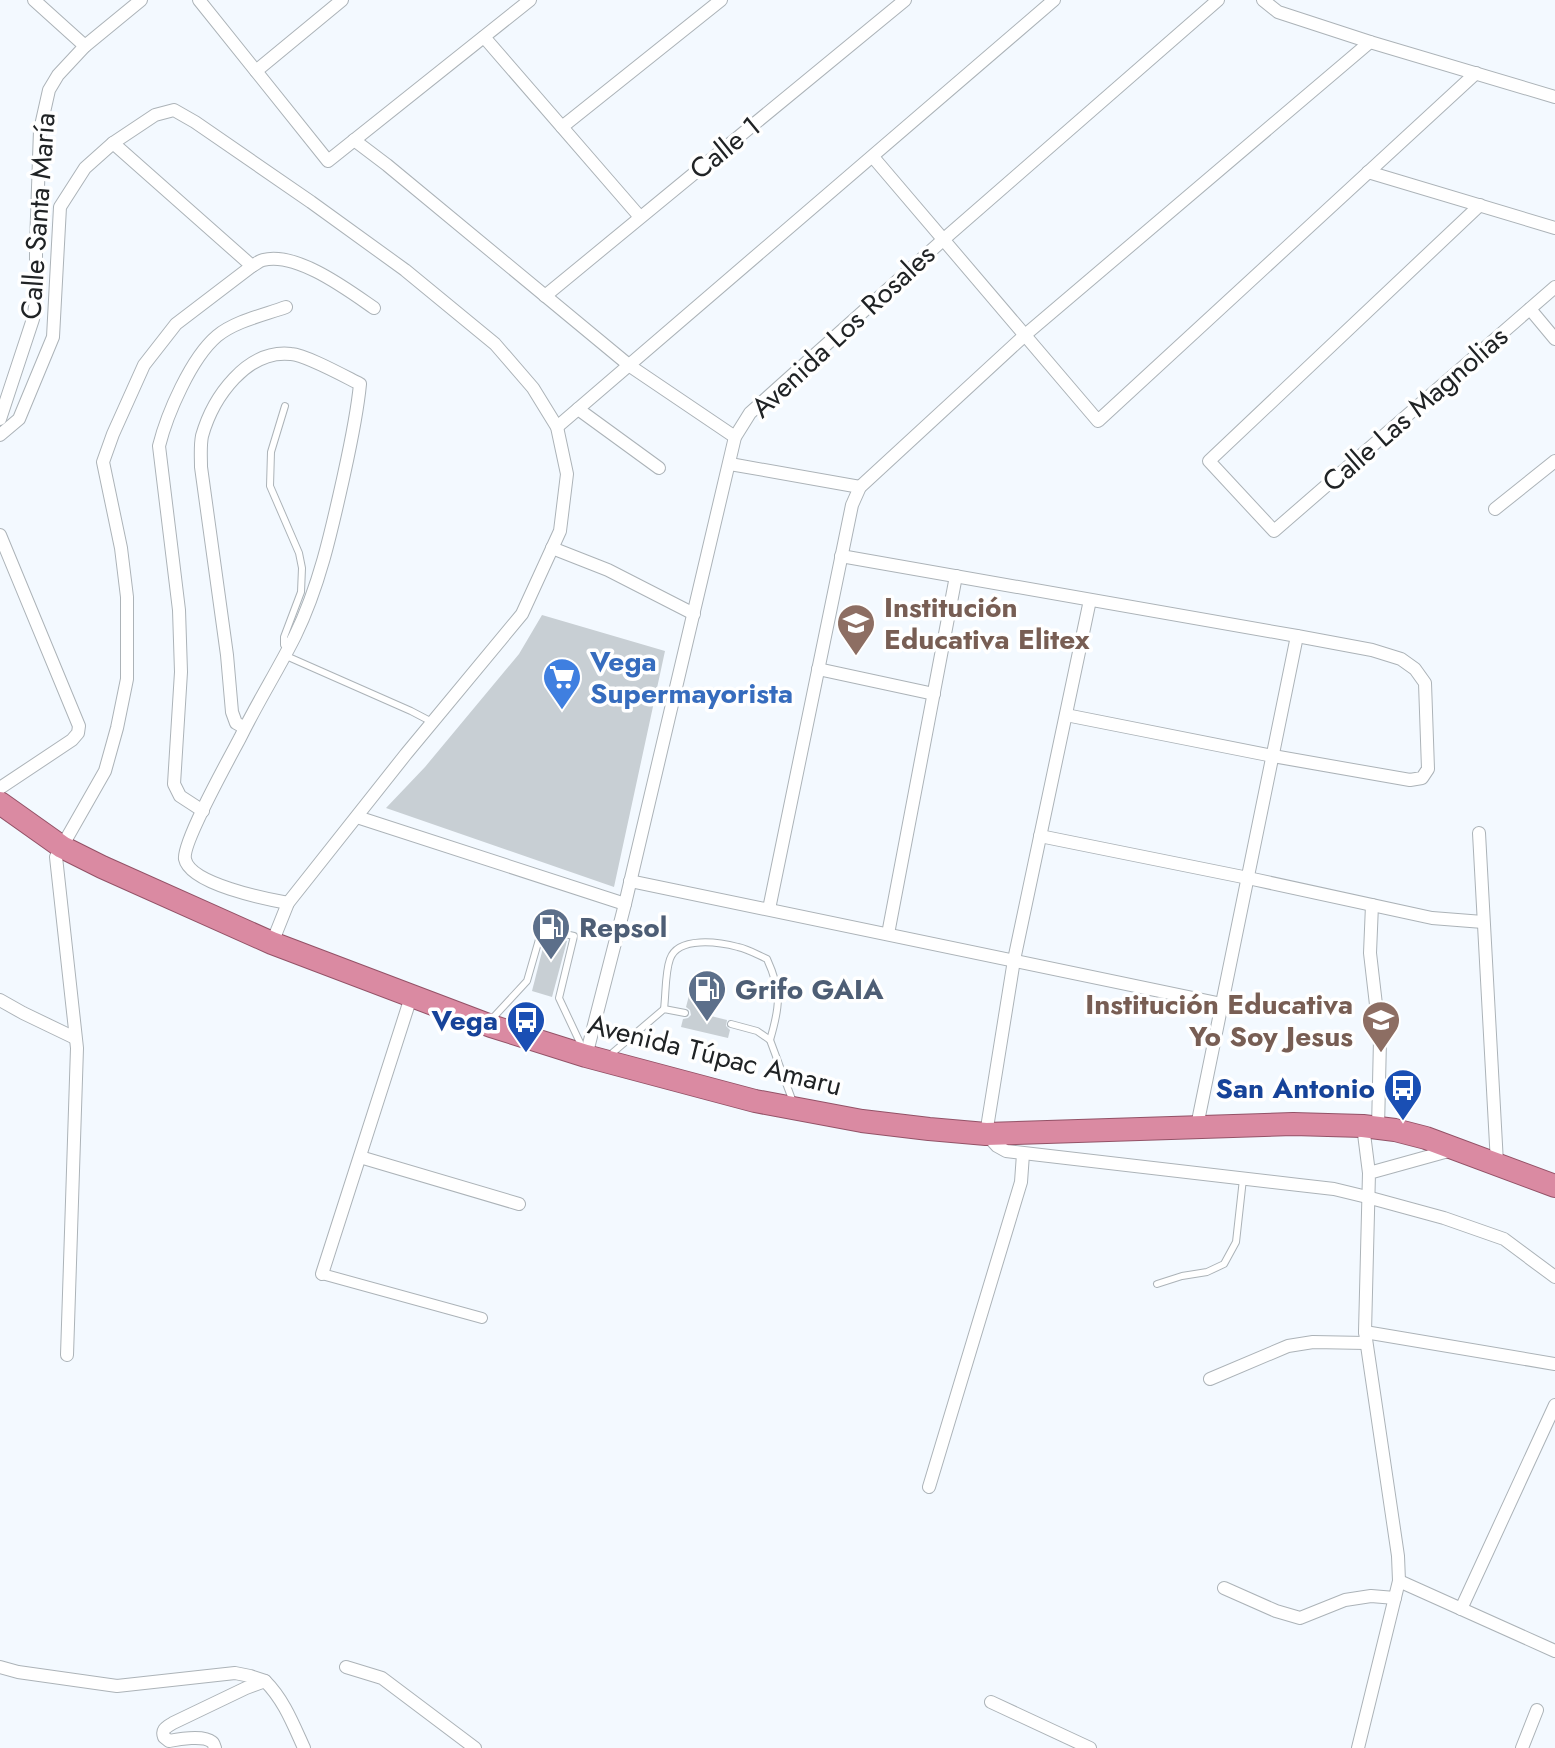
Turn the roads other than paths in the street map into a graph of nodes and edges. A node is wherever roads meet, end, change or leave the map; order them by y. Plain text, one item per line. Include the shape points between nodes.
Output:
1 (34, 0) edge
2 (141, 0) edge
3 (199, 0) edge
4 (342, 0) edge
5 (530, 0) edge
6 (721, 0) edge
7 (905, 0) edge
8 (1054, 0) edge
9 (1217, 0) edge
10 (1263, 0) edge
11 (484, 37) junction
12 (1370, 42) junction
13 (85, 46) junction
14 (256, 71) junction
15 (1476, 73) junction
16 (1555, 97) edge
17 (562, 127) junction
18 (354, 140) junction
19 (113, 143) junction
20 (873, 157) junction
21 (1368, 172) junction
22 (1480, 205) junction
23 (640, 217) junction
24 (1555, 228) edge
25 (944, 239) junction
26 (252, 266) junction
27 (1555, 287) edge
28 (545, 296) junction
29 (286, 307) dead end
30 (374, 308) dead end
31 (1530, 309) junction
32 (1025, 335) junction
33 (1555, 339) edge
34 (630, 366) junction
35 (0, 370) edge
36 (15, 374) junction
37 (285, 406) dead end
38 (578, 409) junction
39 (0, 419) edge
40 (557, 427) junction
41 (0, 435) edge
42 (735, 437) junction
43 (1555, 461) edge
44 (730, 464) junction
45 (659, 468) dead end
46 (860, 487) junction
47 (1495, 509) dead end
48 (0, 535) edge
49 (552, 548) junction
50 (841, 556) junction
51 (956, 576) junction
52 (1090, 600) junction
53 (694, 614) junction
54 (1297, 636) junction
55 (286, 652) junction
56 (818, 669) junction
57 (934, 694) junction
58 (1066, 715) junction
59 (432, 722) junction
60 (245, 728) junction
61 (1273, 756) junction
62 (0, 788) edge
63 (0, 803) edge
64 (203, 811) junction
65 (357, 817) junction
66 (1479, 833) dead end
67 (1040, 836) junction
68 (62, 847) junction
69 (1248, 878) junction
70 (630, 881) junction
71 (288, 903) junction
72 (625, 904) junction
73 (1372, 905) junction
74 (769, 909) junction
75 (1483, 922) junction
76 (888, 934) junction
77 (272, 943) junction
78 (1014, 960) junction
79 (411, 997) junction
80 (0, 1000) edge
81 (1222, 1004) junction
82 (664, 1009) junction
83 (685, 1013) dead end
84 (731, 1024) dead end
85 (487, 1025) junction
86 (75, 1038) junction
87 (770, 1040) junction
88 (595, 1058) junction
89 (796, 1109) junction
90 (1197, 1126) junction
91 (1370, 1127) junction
92 (986, 1134) junction
93 (1457, 1149) junction
94 (1023, 1154) junction
95 (360, 1157) junction
96 (1497, 1163) junction
97 (1369, 1173) junction
98 (1243, 1179) junction
99 (1555, 1186) edge
100 (1367, 1197) junction
101 (519, 1204) dead end
102 (322, 1274) joint
103 (1555, 1277) edge
104 (1157, 1284) dead end
105 (482, 1318) dead end
106 (1365, 1337) junction
107 (67, 1355) dead end
108 (1555, 1364) edge
109 (1210, 1379) dead end
110 (1555, 1405) edge
111 (929, 1487) dead end
112 (1399, 1581) junction
113 (1224, 1588) dead end
114 (1395, 1598) junction
115 (1461, 1609) junction
116 (1555, 1650) edge
117 (0, 1667) edge
118 (346, 1667) dead end
119 (265, 1681) junction
120 (991, 1702) dead end
121 (1537, 1710) dead end
122 (215, 1748) edge
123 (304, 1748) edge
124 (475, 1748) edge
125 (1090, 1748) edge
126 (1358, 1748) edge
127 (1522, 1748) edge

1 - 13 street
2 - 13 street, Calle Santa María
3 - 14 street
4 - 14 street
5 - 11 street
6 - 17 street
7 - 23 street, Calle 1
8 - 20 street
9 - 25 street, Avenida Los Rosales
10 - 12 street via 1278,12
11 - 17 street
11 - 18 street
12 - 15 street
12 - 32 street
13 - 36 street, Calle Santa María via 58,75 44,109 36,301
14 - 18 street via 328,161
15 - 16 street
15 - 21 street
17 - 23 street
18 - 28 street
19 - 26 street
19 - 40 street via 155,115 174,110 195,122 405,270 495,344 533,388
19 - 41 street via 85,168 60,207 53,337 19,419
20 - 25 street
20 - 34 street
21 - 22 street
21 - 32 street via 1098,421
22 - 24 street
22 - 31 street, Calle Las Magnolias via 1209,461 1274,531
23 - 28 street, Calle 1
25 - 32 street
25 - 42 street, Avenida Los Rosales via 750,413
26 - 30 street via 285,259 325,275
26 - 68 street via 176,324 144,365 103,462 127,597 127,679 105,771
27 - 31 street, Calle Las Magnolias
28 - 34 street
29 - 64 street via 217,335 183,386 159,446 179,610 174,784 180,796
31 - 33 street
32 - 46 street
34 - 38 street
34 - 42 street
35 - 36 street
36 - 39 street, Calle Santa María
37 - 55 lane via 271,452 270,486 302,568 301,592 284,637
38 - 40 street
38 - 45 street
40 - 49 street via 567,474 560,531
42 - 44 street, Avenida Los Rosales
43 - 47 street
44 - 46 street
44 - 53 street, Avenida Los Rosales
46 - 50 street
48 - 62 street via 79,726 72,740
49 - 53 street
49 - 59 street via 522,614
50 - 51 street
50 - 56 street
51 - 52 street
51 - 57 street
52 - 54 street
52 - 58 street
53 - 70 street, Avenida Los Rosales
54 - 61 street
54 - 61 street via 1372,650 1415,669 1425,683 1428,769 1422,778 1410,780
55 - 59 lane
55 - 60 street
55 - 60 street via 321,572 360,384 295,354 270,353 251,363 226,388 202,438 201,467 232,712
56 - 57 street
56 - 74 street
57 - 76 street
58 - 61 street
58 - 67 street
59 - 65 street
60 - 64 street
61 - 69 street
63 - 68 highway, Avenida Túpac Amaru
64 - 71 street via 186,845 189,868 258,898
65 - 71 street
65 - 72 street
66 - 75 street
67 - 69 street
67 - 78 street
68 - 77 highway, Avenida Túpac Amaru
68 - 86 street via 56,857
69 - 73 street
69 - 81 street
70 - 72 street, Avenida Los Rosales
70 - 74 street
71 - 77 street
72 - 88 street, Avenida Los Rosales
73 - 75 street
73 - 91 street via 1370,953 1380,1039
74 - 76 street
75 - 96 street
76 - 78 street
77 - 79 highway, Avenida Túpac Amaru
78 - 81 street
78 - 92 street
79 - 85 highway, Avenida Túpac Amaru
79 - 95 street
80 - 86 street
81 - 90 street
82 - 83 lane
82 - 87 lane via 675,949 700,942 739,947 767,959 776,980 779,1011
82 - 88 lane
84 - 87 lane
85 - 88 highway, Avenida Túpac Amaru
85 - 88 lane via 531,982 542,929 574,936 559,998
86 - 107 street
87 - 89 lane
88 - 89 highway, Avenida Túpac Amaru
89 - 92 highway, Avenida Túpac Amaru
90 - 91 highway, Avenida Túpac Amaru
90 - 92 highway, Avenida Túpac Amaru
91 - 93 highway, Avenida Túpac Amaru
91 - 97 street
92 - 94 street via 1006,1151
93 - 96 highway, Avenida Túpac Amaru
93 - 97 street
94 - 98 street
94 - 111 street via 1021,1182
95 - 101 street
95 - 102 street
96 - 99 highway, Avenida Túpac Amaru
97 - 100 street
98 - 100 street
98 - 104 lane via 1236,1242 1224,1264
100 - 103 street via 1504,1239
100 - 106 street
102 - 105 street
106 - 108 street
106 - 109 street via 1288,1346
106 - 112 street
110 - 115 street
112 - 114 street
112 - 115 street
113 - 114 street via 1300,1618 1345,1600
114 - 126 street
115 - 116 street
117 - 119 street via 117,1686 235,1673
118 - 124 street via 382,1678
119 - 122 street via 163,1731 169,1741 208,1740
119 - 123 street via 286,1708
120 - 125 street
121 - 127 street

